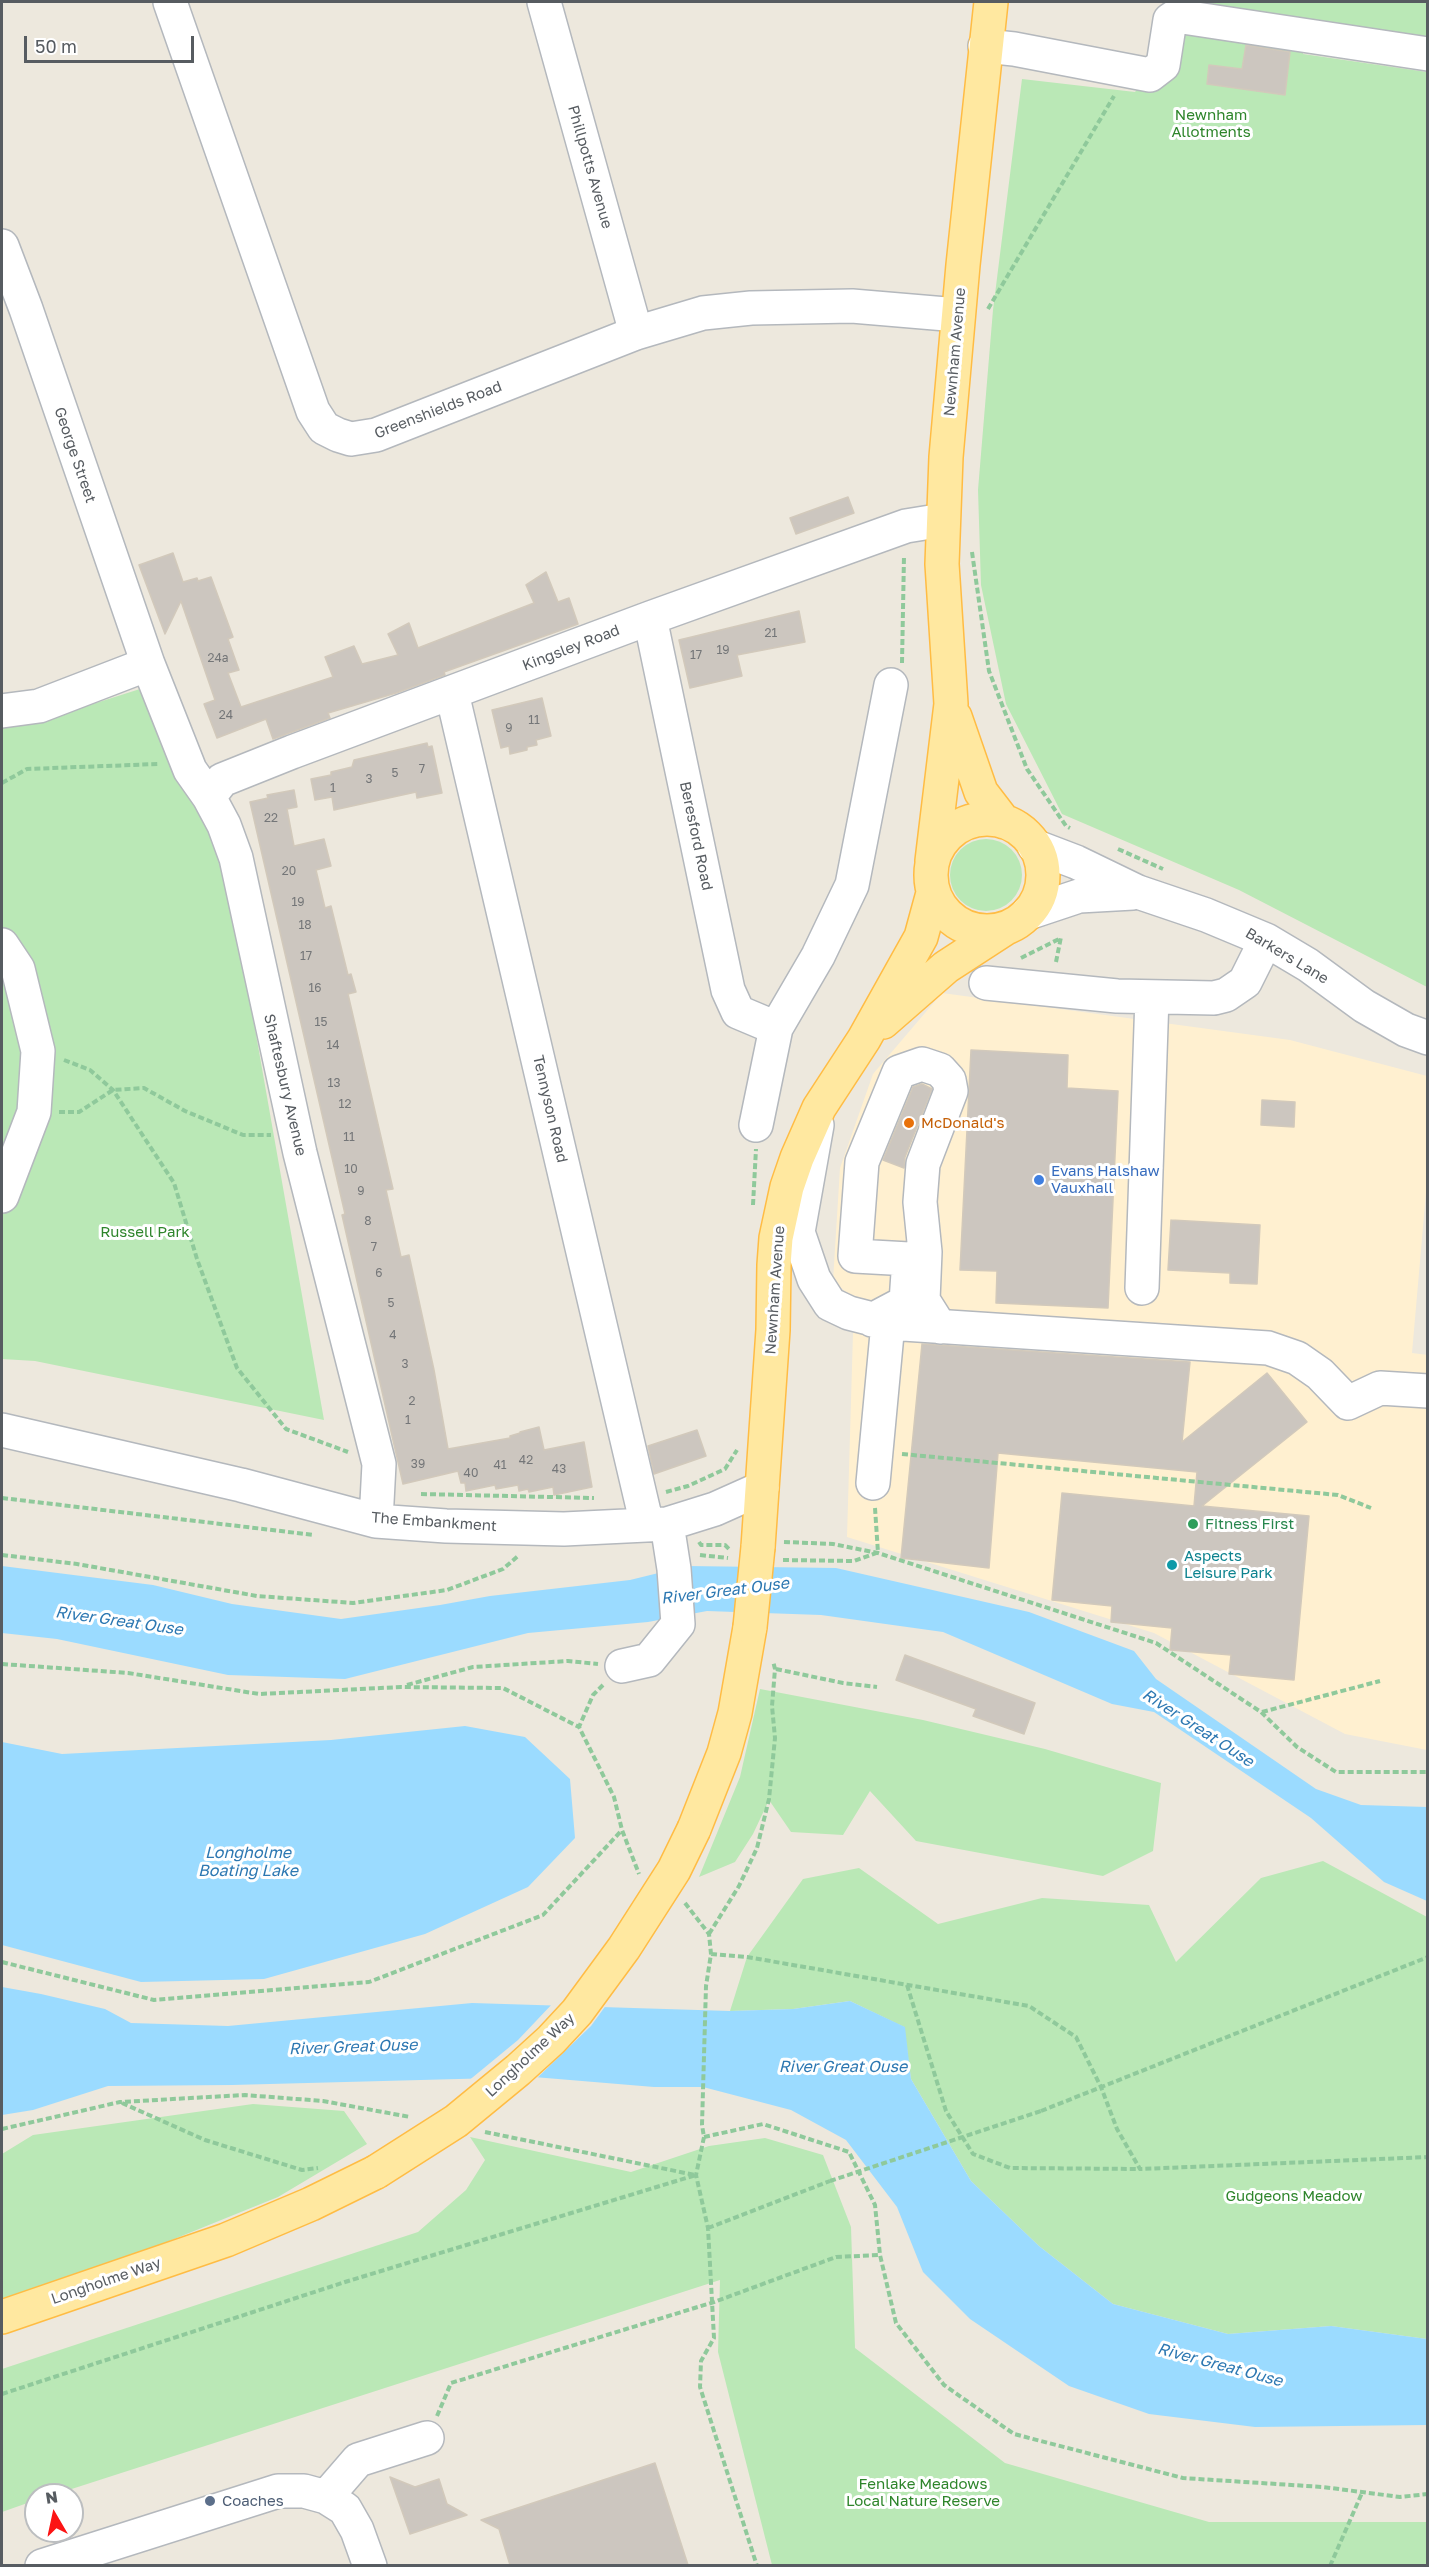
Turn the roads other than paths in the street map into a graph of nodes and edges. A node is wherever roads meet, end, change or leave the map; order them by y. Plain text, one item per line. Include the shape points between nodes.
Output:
1 (170, 2) edge
2 (544, 2) edge
3 (991, 2) edge
4 (986, 46) junction
5 (1428, 54) edge
6 (2, 246) edge
7 (958, 315) junction
8 (636, 333) junction
9 (943, 520) junction
10 (651, 618) junction
11 (148, 664) junction
12 (896, 679) road end
13 (453, 693) junction
14 (951, 704) junction
15 (2, 711) edge
16 (209, 797) junction
17 (1004, 822) junction
18 (1034, 846) junction
19 (932, 861) junction
20 (1138, 892) junction
21 (933, 893) junction
22 (1018, 920) junction
23 (1266, 940) junction
24 (2, 945) edge
25 (986, 983) dead end
26 (1152, 997) junction
27 (776, 1028) junction
28 (1428, 1038) edge
29 (864, 1040) junction
30 (819, 1108) junction
31 (758, 1132) road end
32 (2, 1196) edge
33 (1142, 1288) dead end
34 (880, 1322) junction
35 (940, 1327) junction
36 (1428, 1391) edge
37 (2, 1430) edge
38 (875, 1467) road end
39 (762, 1488) junction
40 (378, 1493) junction
41 (663, 1521) junction
42 (622, 1666) road end
43 (2, 2317) edge
44 (427, 2438) road end
45 (326, 2497) junction
46 (42, 2565) edge
47 (370, 2565) edge

1 - 8 street, Greenshields Road via 314,411 324,428 351,439 376,435
2 - 8 street, Phillpotts Avenue
3 - 4 main road, Newnham Avenue
4 - 5 street via 1150,75 1163,65 1170,21 1176,16
4 - 7 main road, Newnham Avenue
6 - 11 street, George Street
7 - 8 street, Greenshields Road via 852,306 751,308 703,313
7 - 9 main road, Newnham Avenue
9 - 10 street, Kingsley Road via 906,526
9 - 14 main road, Newnham Avenue via 943,603
10 - 13 street, Kingsley Road
10 - 27 street, Beresford Road via 728,990 738,1012
11 - 15 street via 39,706
11 - 16 street, Shaftesbury Avenue via 186,762
12 - 27 street via 852,885 818,956
13 - 16 street, Kingsley Road via 222,780
13 - 41 street, Tennyson Road
14 - 17 main road, Newnham Avenue via 981,792
14 - 19 main road, Newnham Avenue
16 - 40 street, Shaftesbury Avenue via 236,858
17 - 18 main road via 1021,831
17 - 19 main road via 974,821 960,826 940,845
18 - 20 street, Barkers Lane
18 - 22 main road via 1042,880 1036,901
19 - 21 main road
20 - 22 street, Barkers Lane via 1079,896
20 - 23 street, Barkers Lane
21 - 22 main road via 950,918 963,926 993,931
21 - 29 main road, Newnham Avenue via 921,937
22 - 29 main road, Newnham Avenue via 946,967
23 - 26 street via 1245,982 1226,995
23 - 28 street, Barkers Lane via 1374,1012
24 - 32 street via 18,969 38,1051 34,1112
25 - 26 street
26 - 33 street
27 - 31 street
29 - 30 main road, Newnham Avenue
30 - 34 street via 798,1232 814,1279 830,1304
30 - 39 main road, Newnham Avenue via 797,1158 776,1238
34 - 35 street
34 - 35 street via 906,1302 909,1259 855,1256 862,1162 899,1072 922,1064 940,1070 949,1080 951,1091 922,1164 920,1202 925,1252 923,1300
34 - 38 street
35 - 36 street via 1268,1348 1298,1358 1348,1403 1380,1388
37 - 40 street, The Embankment via 241,1485
39 - 41 street, The Embankment via 715,1509
39 - 43 main road, Longholme Way, bridge via 760,1653 735,1713 724,1753 674,1870 596,1988 557,2033 456,2121 376,2172 226,2240
40 - 41 street, The Embankment via 446,1526 552,1528
41 - 42 street, Tennyson Road via 683,1559 678,1624 649,1660
44 - 45 street via 358,2460
45 - 46 street via 304,2491 278,2491
45 - 47 street via 345,2509

